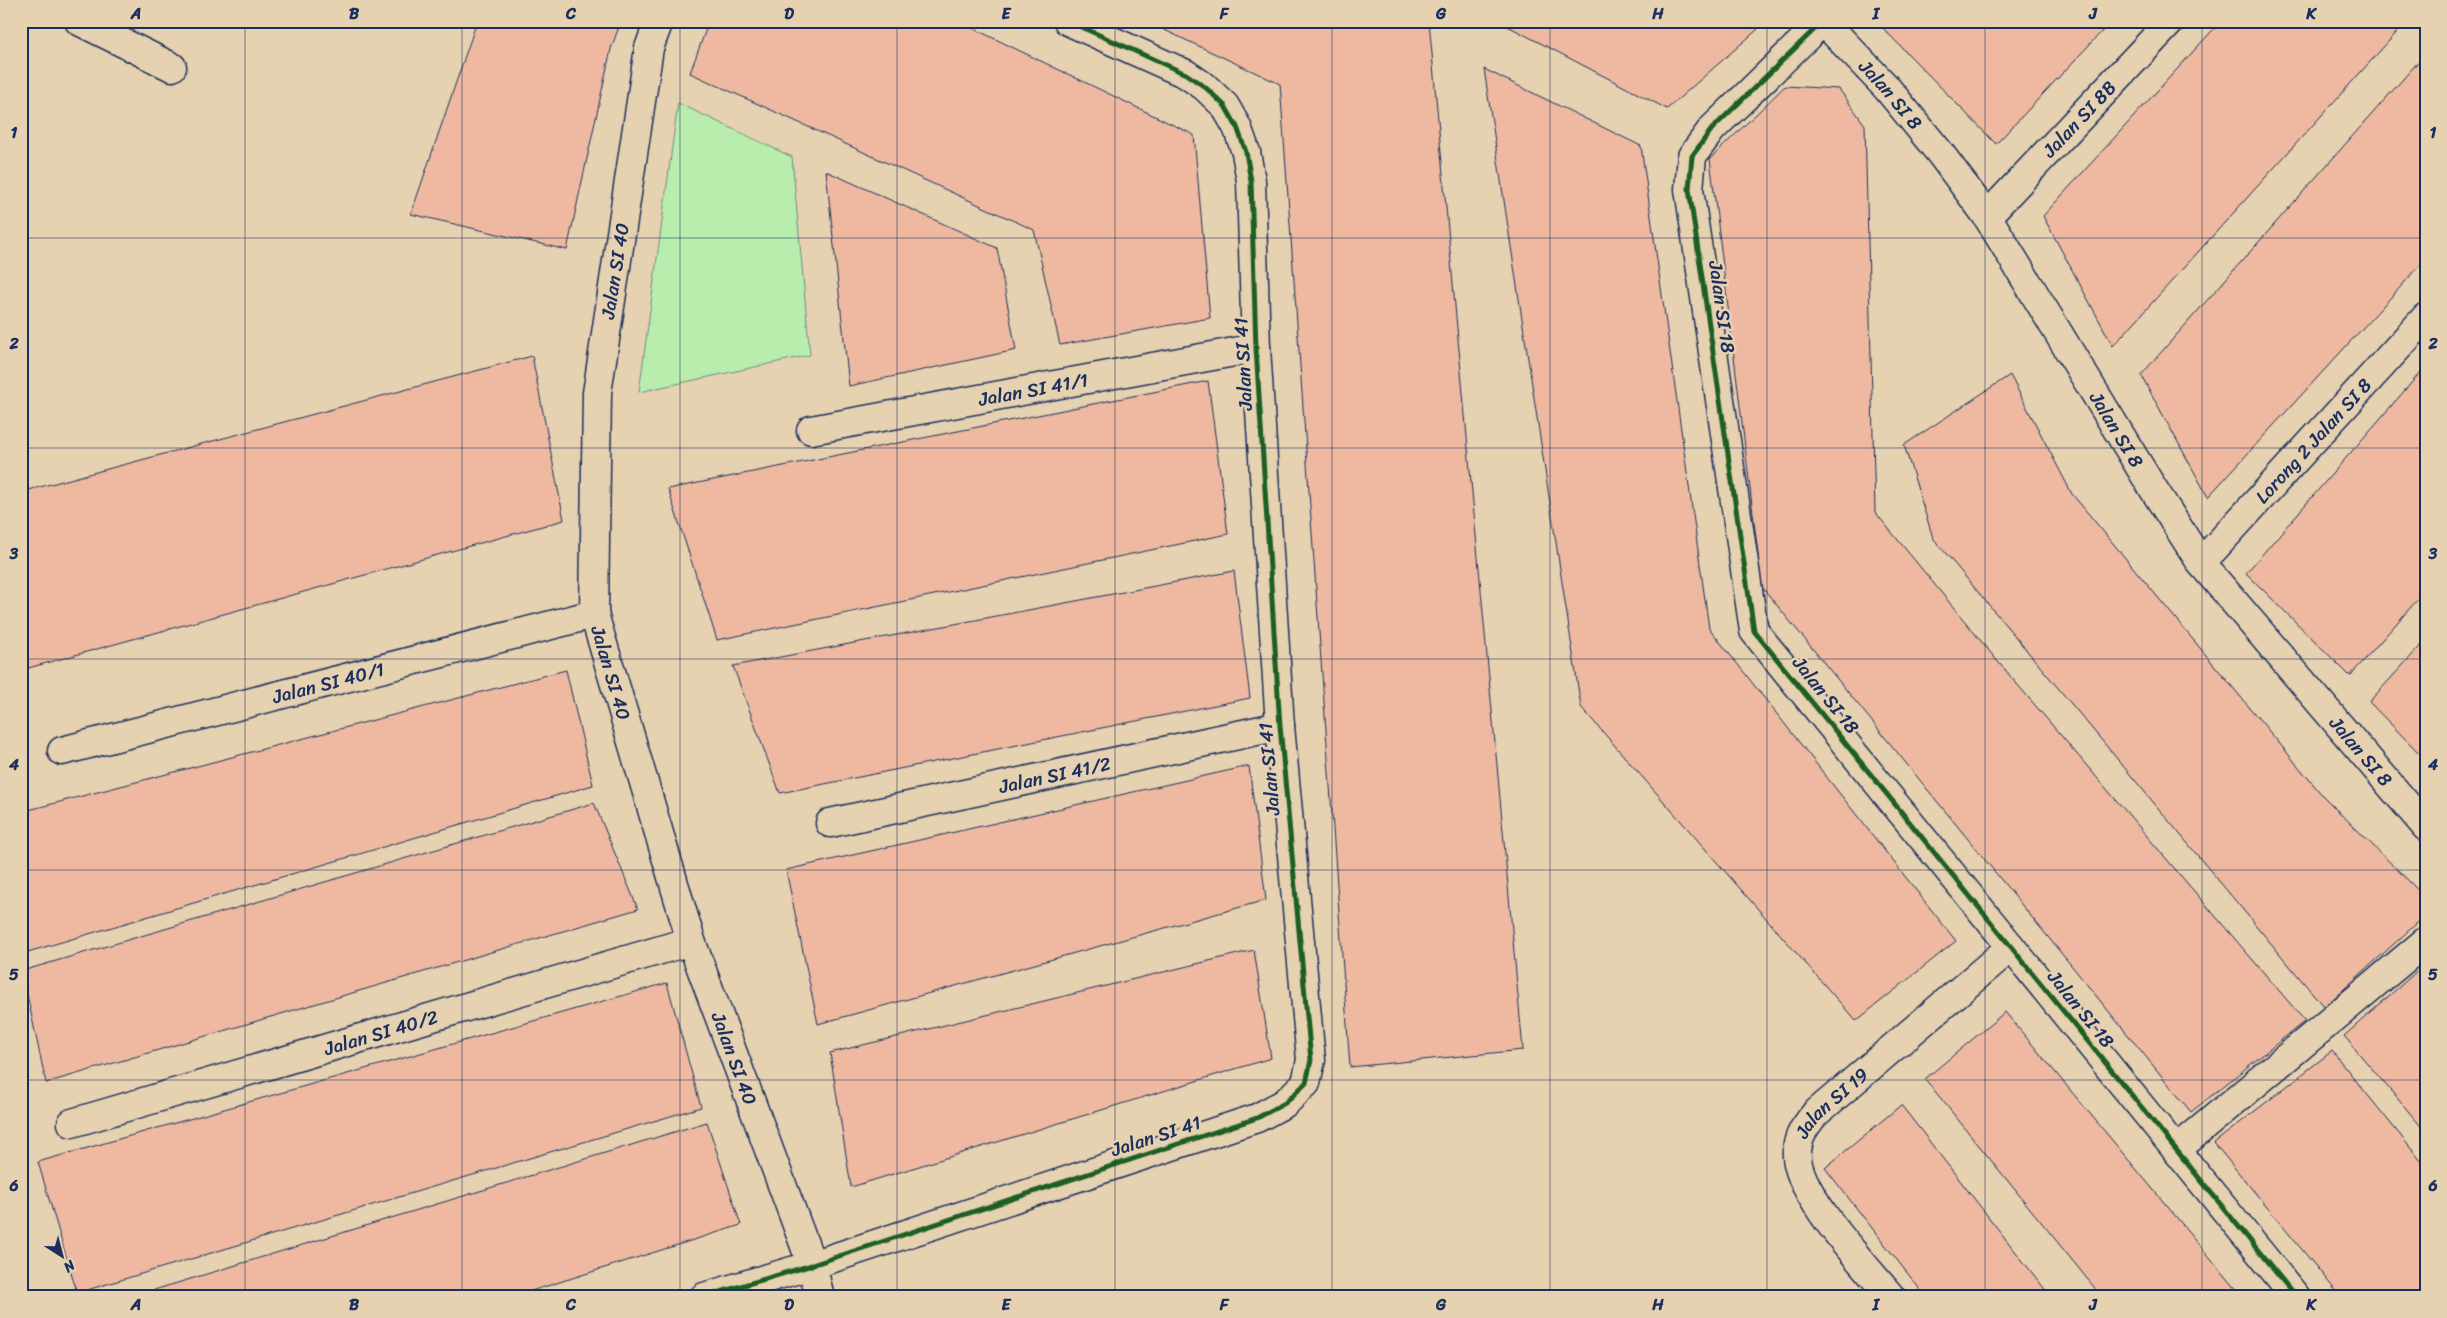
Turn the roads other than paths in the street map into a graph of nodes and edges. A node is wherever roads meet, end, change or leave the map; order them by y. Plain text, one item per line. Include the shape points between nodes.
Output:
1 (79, 21) edge
2 (659, 21) edge
3 (1068, 21) edge
4 (1823, 21) edge
5 (2171, 21) edge
6 (172, 66) dead end
7 (1987, 216) junction
8 (2426, 317) edge
9 (1256, 348) junction
10 (811, 430) dead end
11 (2201, 564) junction
12 (594, 614) junction
13 (1280, 726) junction
14 (62, 751) dead end
15 (830, 823) dead end
16 (2426, 828) edge
17 (691, 941) junction
18 (2426, 941) edge
19 (2011, 947) junction
20 (72, 1123) dead end
21 (2176, 1150) junction
22 (812, 1265) junction
23 (704, 1297) edge
24 (820, 1297) edge
25 (1891, 1297) edge
26 (2296, 1297) edge

1 - 6 street
2 - 12 street, Jalan SI 40 via 649,48 597,393
3 - 9 street, Jalan SI 41 via 1186,74 1225,106 1246,152 1251,181
4 - 7 street, Jalan SI 8 via 1886,87
4 - 19 street, Jalan SI 18 via 1712,129 1692,156 1689,189 1754,631
5 - 7 street, Jalan SI 8B
7 - 11 street, Jalan SI 8
8 - 11 street, Lorong 2 Jalan SI 8
9 - 10 street, Jalan SI 41/1
9 - 13 street, Jalan SI 41
11 - 16 street, Jalan SI 8
12 - 14 street, Jalan SI 40/1
12 - 17 street, Jalan SI 40
13 - 15 street, Jalan SI 41/2
13 - 22 street, Jalan SI 41 via 1312,1060 1306,1083 1286,1103 1257,1118
17 - 20 street, Jalan SI 40/2
17 - 22 street, Jalan SI 40
18 - 21 street
19 - 21 street, Jalan SI 18
19 - 25 street, Jalan SI 19 via 1815,1114 1801,1132 1796,1152 1800,1176 1814,1202
21 - 26 street, Jalan SI 18
22 - 23 street, Jalan SI 41
22 - 24 street, Jalan SI 40

